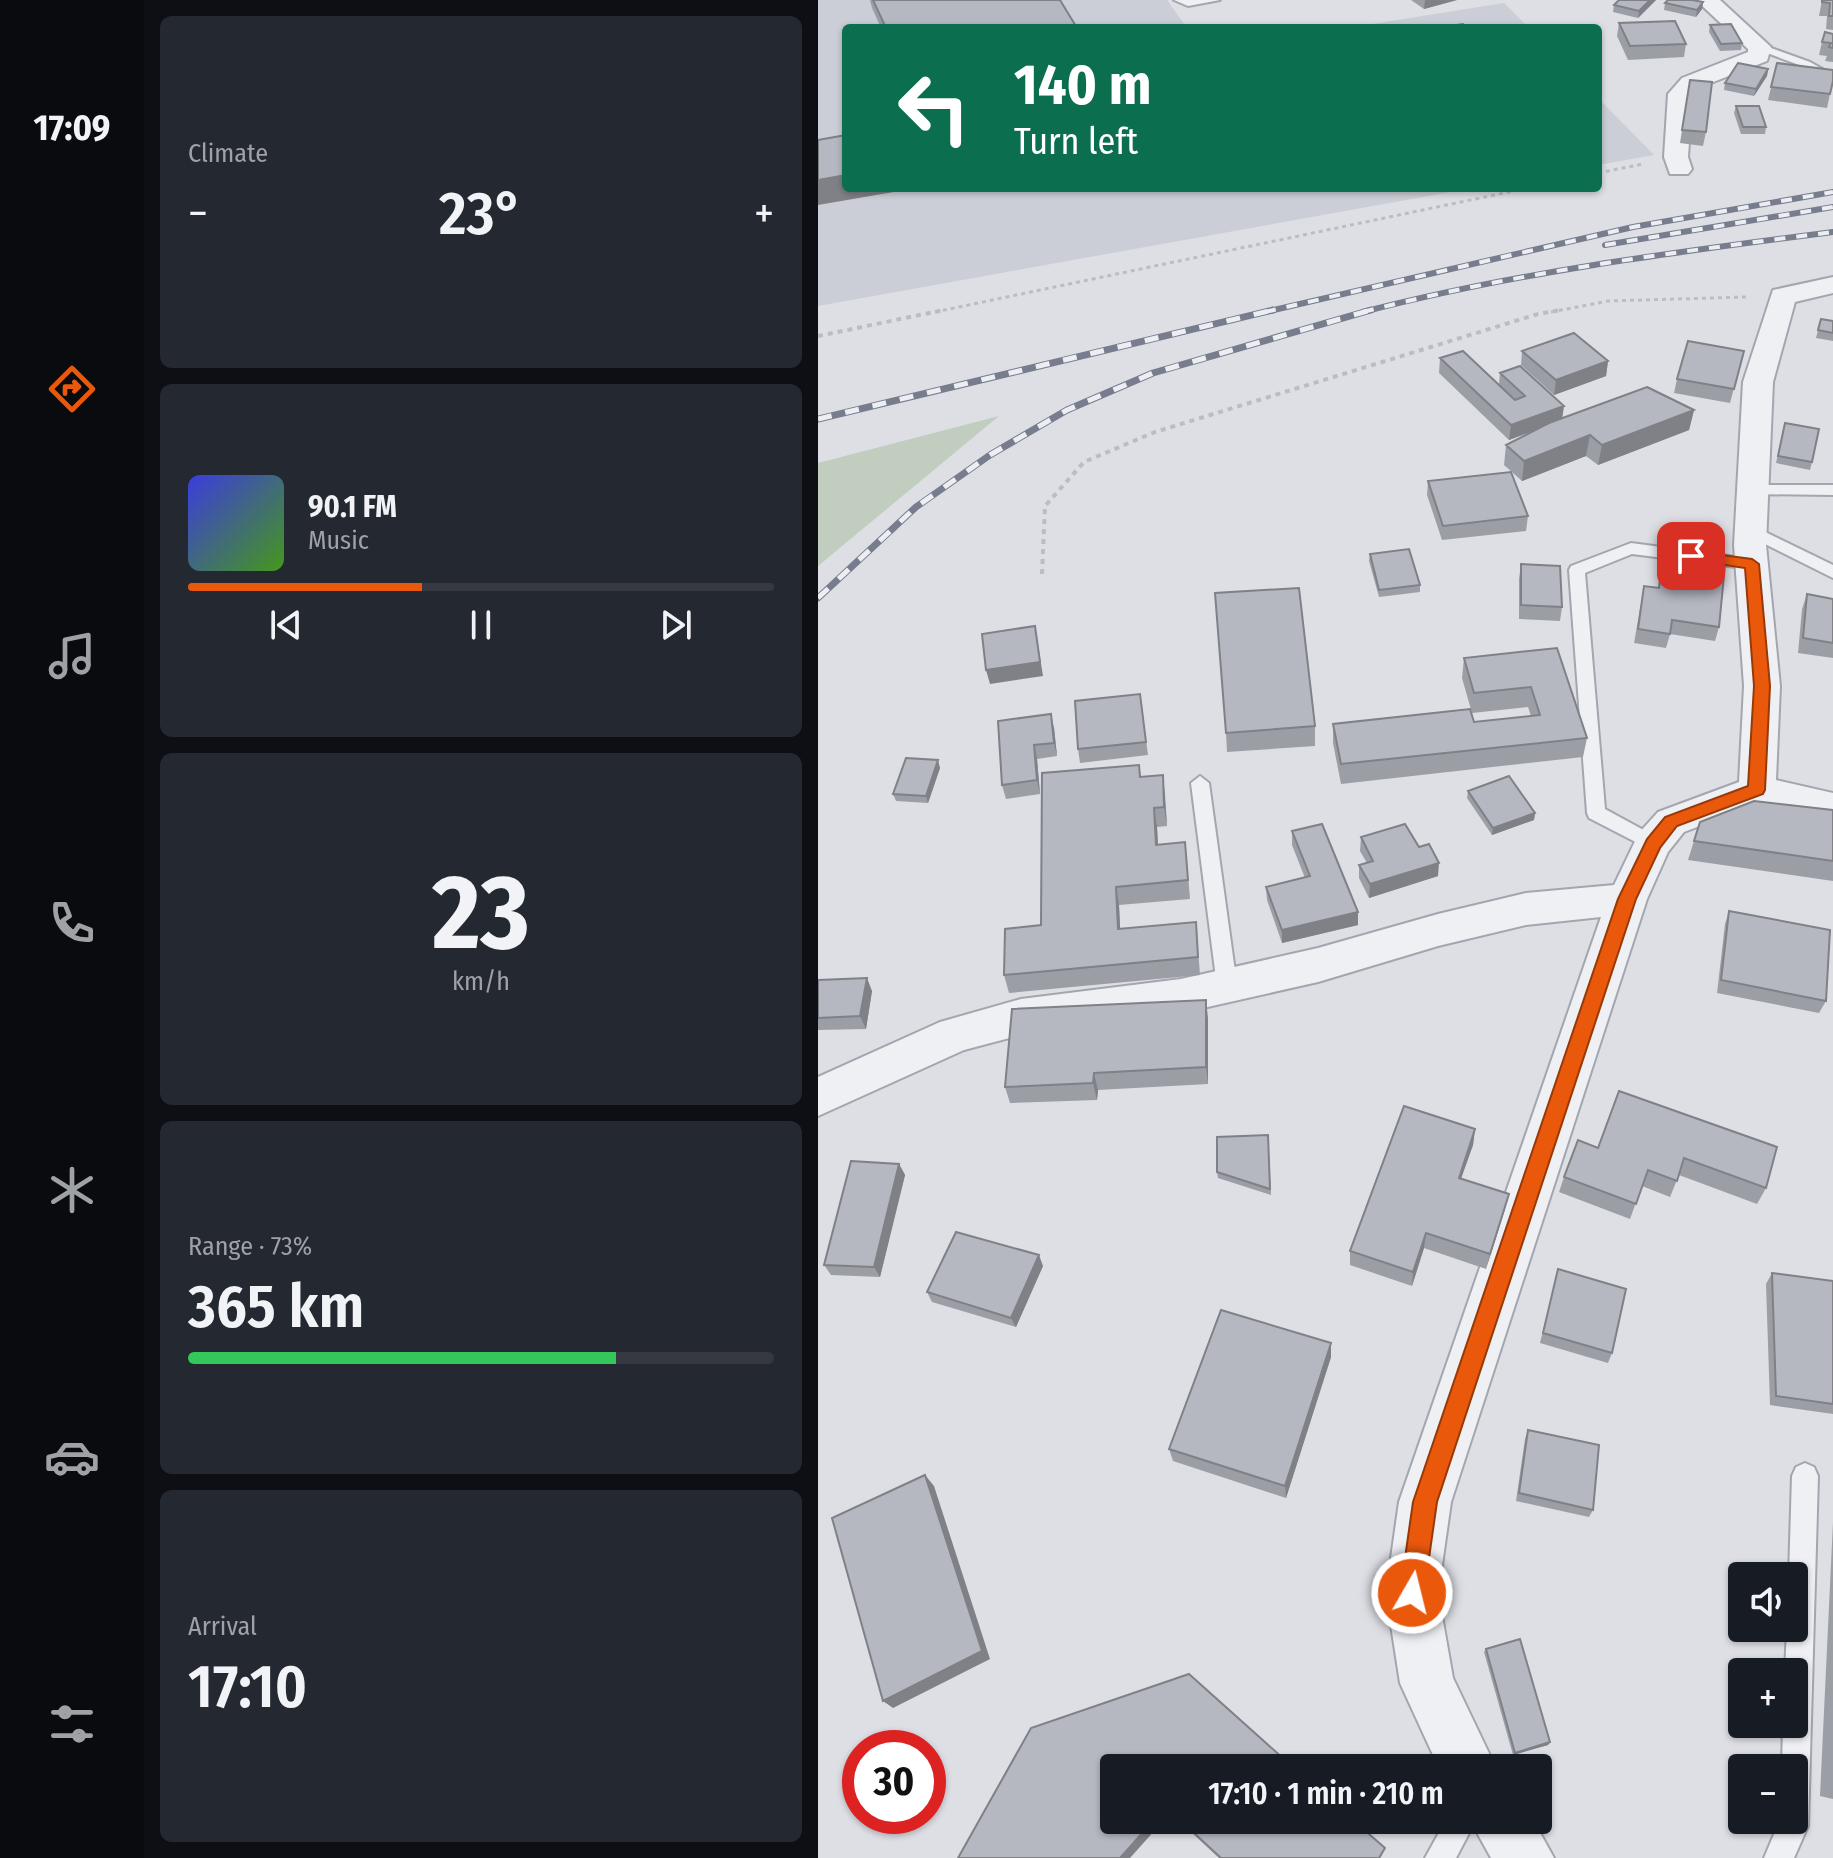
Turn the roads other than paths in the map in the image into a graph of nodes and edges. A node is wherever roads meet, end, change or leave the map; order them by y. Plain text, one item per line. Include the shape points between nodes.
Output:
1 (1179, 0) edge
2 (1215, 0) edge
3 (1707, 0) edge
4 (1760, 47) junction
5 (1833, 80) edge
6 (1678, 163) road end
7 (1833, 285) edge
8 (1833, 490) edge
9 (1752, 528) junction
10 (1833, 572) edge
11 (1200, 783) dead end
12 (1757, 790) junction
13 (1833, 807) edge
14 (1653, 844) junction
15 (1627, 899) junction
16 (1227, 986) junction
17 (818, 1097) edge
18 (1805, 1476) dead end
19 (1461, 1754) edge
20 (1454, 1834) edge
21 (1509, 1834) edge
22 (1440, 1858) edge
23 (1525, 1858) edge
24 (1779, 1858) edge

1 - 2 lane
3 - 4 street
4 - 5 lane
4 - 6 street via 1759,56 1690,83 1680,94
7 - 9 street via 1783,296 1758,382
8 - 9 lane
9 - 10 lane
9 - 12 street via 1762,686
9 - 14 lane via 1631,548 1577,570 1596,813
11 - 16 lane
12 - 13 street
12 - 14 street via 1671,822
14 - 15 street
15 - 16 street via 1526,909
15 - 19 street via 1425,1502 1414,1608 1427,1683
16 - 17 street via 1021,1017 955,1035
18 - 24 lane via 1794,1826
20 - 22 lane
21 - 23 street

